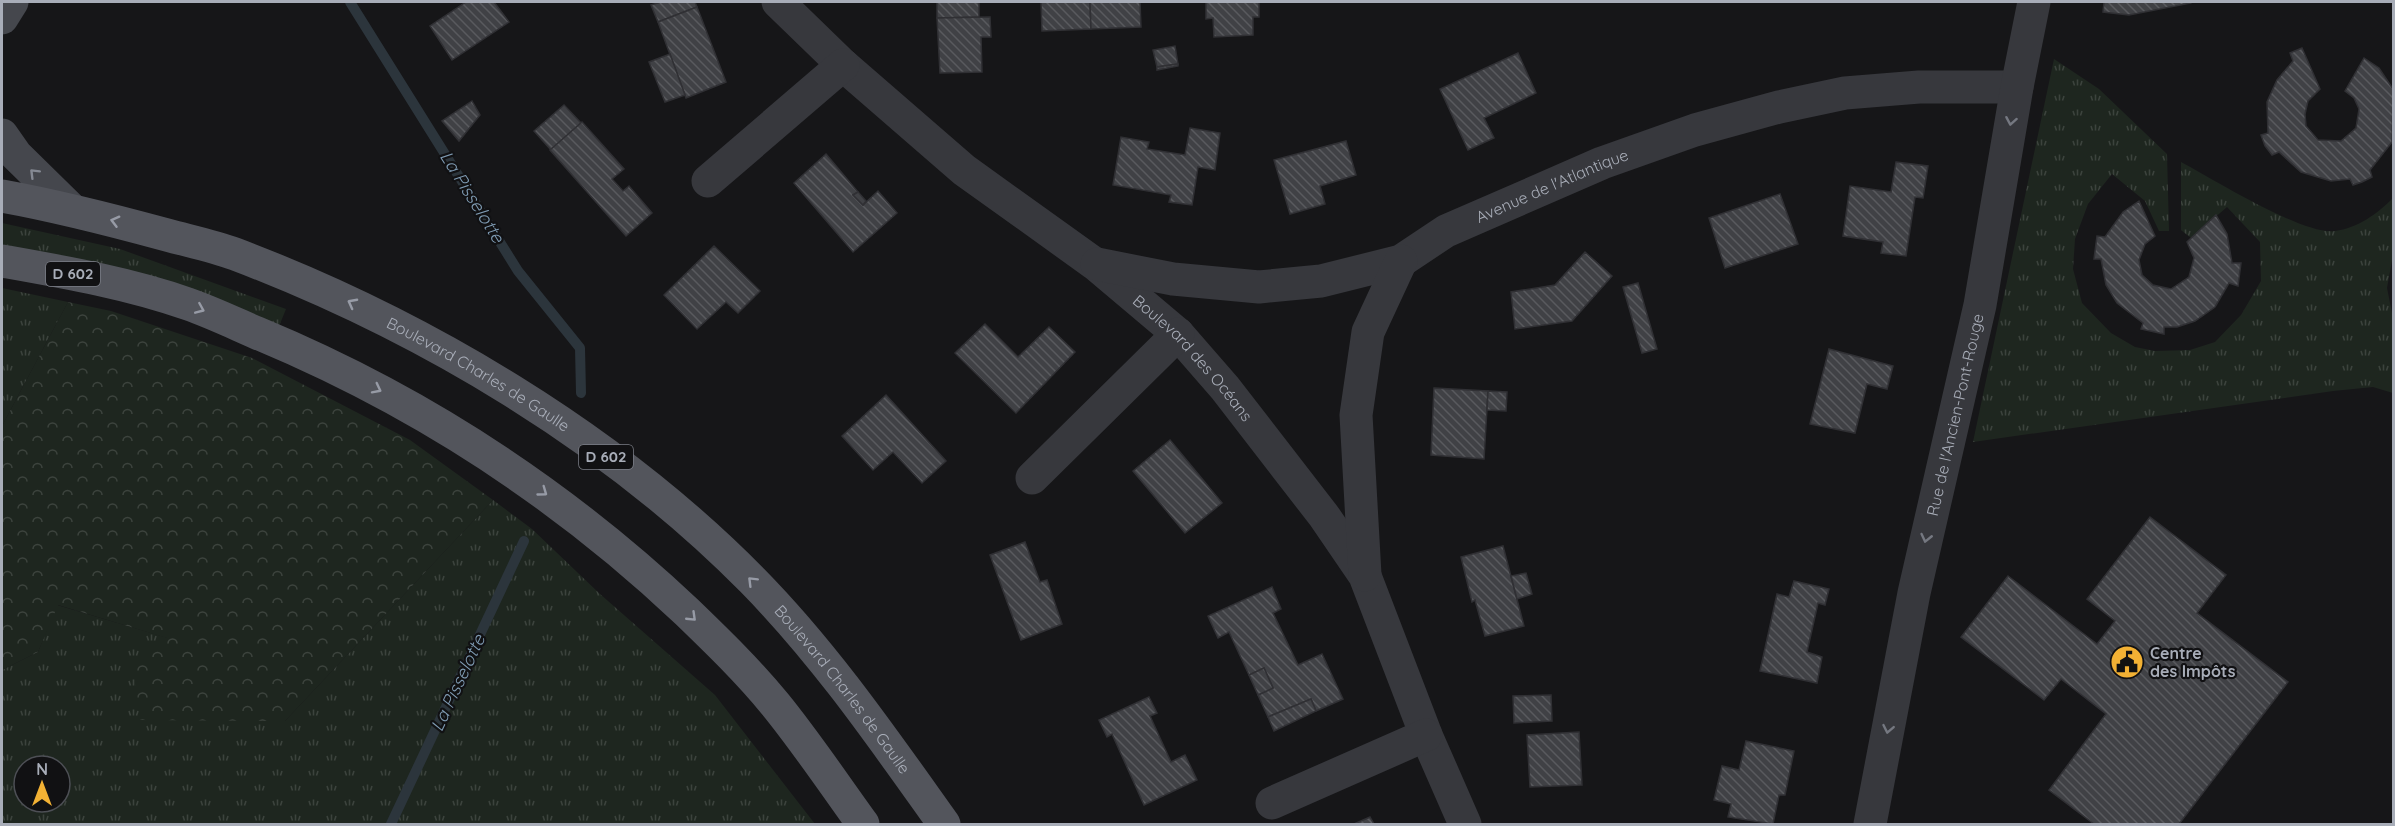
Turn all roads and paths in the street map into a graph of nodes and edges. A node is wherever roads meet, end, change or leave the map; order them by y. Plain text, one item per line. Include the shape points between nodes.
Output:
1 (12, 2) edge
2 (778, 2) edge
3 (2034, 2) edge
4 (2, 18) edge
5 (843, 65) junction
6 (2017, 87) junction
7 (2, 135) edge
8 (708, 181) dead end
9 (2, 196) edge
10 (70, 208) junction
11 (2, 261) edge
12 (1401, 261) junction
13 (1095, 264) junction
14 (1178, 334) junction
15 (1032, 478) dead end
16 (1365, 576) junction
17 (1426, 735) junction
18 (1272, 803) dead end
19 (863, 825) edge
20 (944, 825) edge
21 (1465, 825) edge
22 (1870, 825) edge

1 - 4 street
2 - 5 street, Boulevard des Océans
3 - 6 street, Rue de l'Ancien-Pont-Rouge
5 - 8 street
5 - 13 street, Boulevard des Océans via 964,170
6 - 12 street, Avenue de l'Atlantique via 1919,87 1845,93 1779,106 1602,163 1446,231
6 -> 22 street, Rue de l'Ancien-Pont-Rouge via 1980,305 1914,593
10 -> 7 street via 16,155
9 - 10 main road, Boulevard Charles de Gaulle / D 602
20 -> 10 main road, Boulevard Charles de Gaulle / D 602 via 885,740 752,580 665,502 574,433 455,358 342,298 232,253
11 -> 19 main road, D 602 via 76,274 188,304 301,351 420,411 529,482 629,558 720,644 774,703
12 - 13 street, Avenue de l'Atlantique via 1321,281 1259,286 1173,279
12 - 16 street via 1368,332 1356,415
13 - 14 street, Boulevard des Océans
14 - 15 street
14 - 16 street, Boulevard des Océans via 1282,460
16 - 17 street, Boulevard des Océans
17 - 18 street
17 - 21 street, Boulevard des Océans

